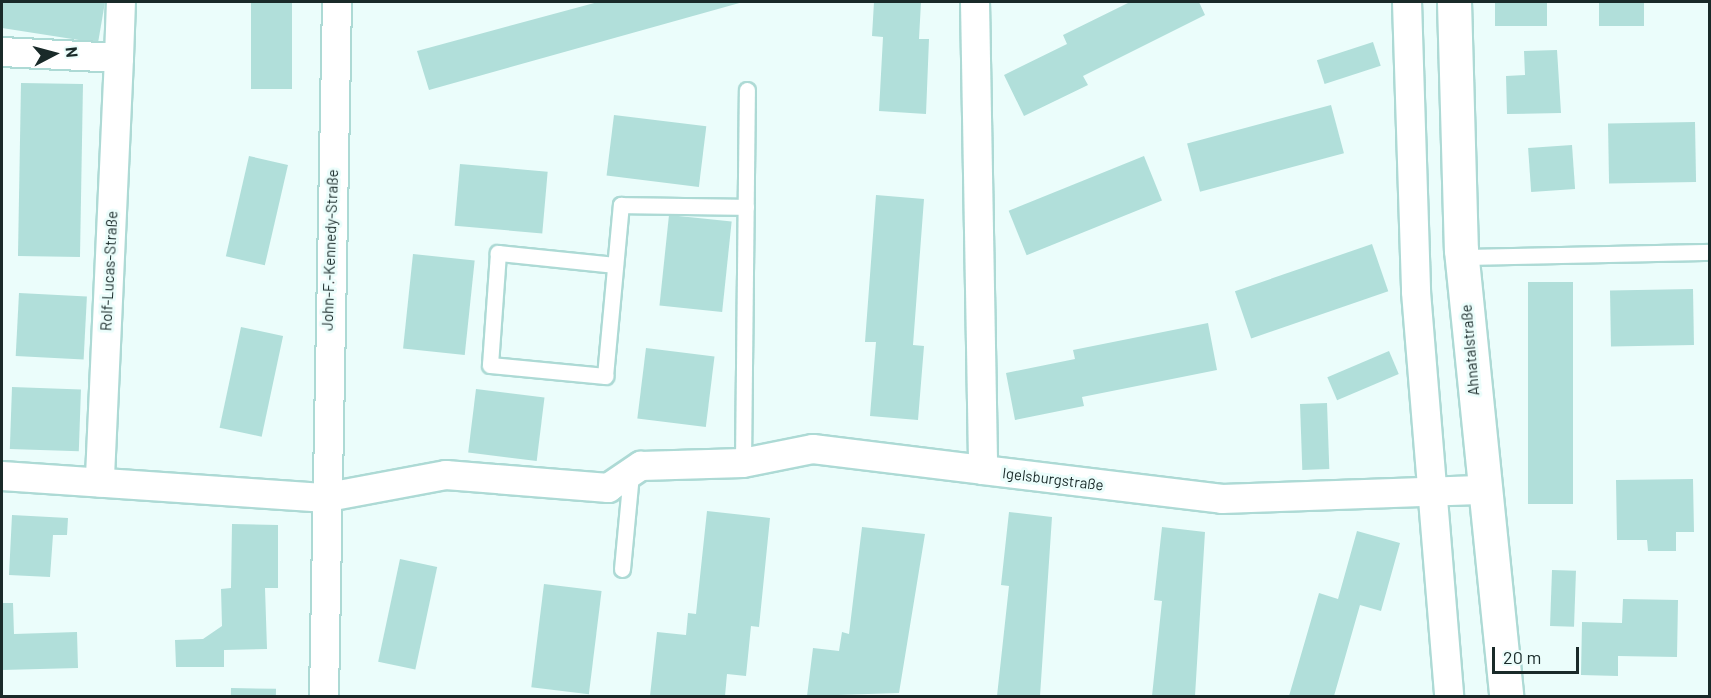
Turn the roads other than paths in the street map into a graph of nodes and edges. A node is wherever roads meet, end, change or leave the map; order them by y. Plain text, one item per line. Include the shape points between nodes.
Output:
1 (121, 2) edge
2 (975, 2) edge
3 (1407, 2) edge
4 (1454, 2) edge
5 (342, 3) edge
6 (2, 52) edge
7 (118, 58) junction
8 (747, 90) dead end
9 (746, 207) junction
10 (1708, 252) dead end
11 (1461, 257) junction
12 (615, 265) junction
13 (743, 463) junction
14 (983, 470) junction
15 (630, 473) junction
16 (2, 476) edge
17 (100, 483) junction
18 (1483, 490) junction
19 (1431, 496) junction
20 (323, 498) junction
21 (622, 568) dead end
22 (324, 696) edge
23 (1449, 696) edge
24 (1506, 696) edge

1 - 7 street, Rolf-Lucas-Straße
2 - 14 street, Igelsburgstraße
3 - 19 street via 1416,292
4 - 11 street, Ahnatalstraße
5 - 20 street, John-F.-Kennedy-Straße
6 - 7 street
7 - 17 street, Rolf-Lucas-Straße
8 - 9 lane
9 - 12 lane via 621,205
9 - 13 lane
10 - 11 lane
11 - 18 street, Ahnatalstraße
12 - 12 lane via 605,376 490,365 498,253
13 - 14 street via 813,449
13 - 15 street via 641,466
14 - 19 street, Igelsburgstraße via 1222,499
15 - 20 street via 608,488 446,475
15 - 21 lane
16 - 17 street
17 - 20 street
18 - 19 street, Igelsburgstraße
18 - 24 street, Ahnatalstraße
19 - 23 street
20 - 22 street, John-F.-Kennedy-Straße

